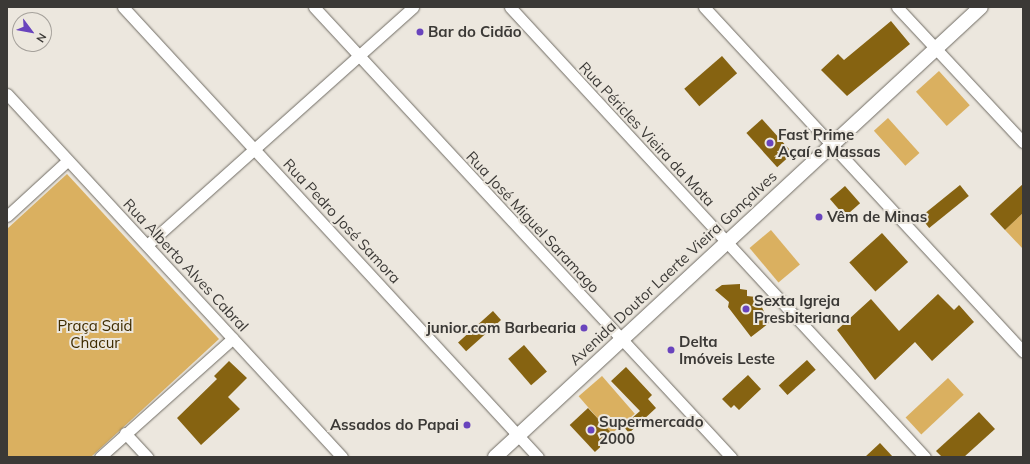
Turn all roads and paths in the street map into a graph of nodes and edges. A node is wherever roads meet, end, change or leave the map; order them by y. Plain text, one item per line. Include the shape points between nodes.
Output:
1 (123, 7) edge
2 (314, 7) edge
3 (413, 7) edge
4 (510, 7) edge
5 (704, 7) edge
6 (897, 7) edge
7 (981, 7) edge
8 (936, 49) junction
9 (360, 57) junction
10 (7, 94) edge
11 (1023, 142) edge
12 (831, 144) junction
13 (257, 150) junction
14 (68, 161) junction
15 (7, 216) edge
16 (726, 242) junction
17 (147, 245) junction
18 (233, 338) junction
19 (621, 339) junction
20 (1023, 352) edge
21 (125, 433) junction
22 (518, 435) junction
23 (100, 457) edge
24 (147, 457) edge
25 (342, 457) edge
26 (495, 457) edge
27 (538, 457) edge
28 (731, 457) edge
29 (925, 457) edge

1 - 13 street, Rua Pedro José Samora
2 - 9 street, Rua José Miguel Saramago
3 - 9 street
4 - 16 street, Rua Péricles Vieira da Mota
5 - 12 street
6 - 8 street
7 - 8 street, Avenida Doutor Laerte Vieira Gonçalves
8 - 11 street
8 - 12 street, Avenida Doutor Laerte Vieira Gonçalves
9 - 13 street
9 - 19 street, Rua José Miguel Saramago
10 - 14 street, Rua Alberto Alves Cabral
12 - 16 street, Avenida Doutor Laerte Vieira Gonçalves
12 - 20 street
13 - 17 street
13 - 22 street, Rua Pedro José Samora
14 - 15 street
14 - 17 street, Rua Alberto Alves Cabral
16 - 19 street, Avenida Doutor Laerte Vieira Gonçalves
16 - 29 street, Rua Péricles Vieira da Mota
17 - 18 street, Rua Alberto Alves Cabral
18 - 21 street
18 - 25 street, Rua Alberto Alves Cabral
19 - 22 street, Avenida Doutor Laerte Vieira Gonçalves
19 - 28 street, Rua José Miguel Saramago
21 - 23 street
21 - 24 street
22 - 26 street, Avenida Doutor Laerte Vieira Gonçalves
22 - 27 street, Rua Pedro José Samora

